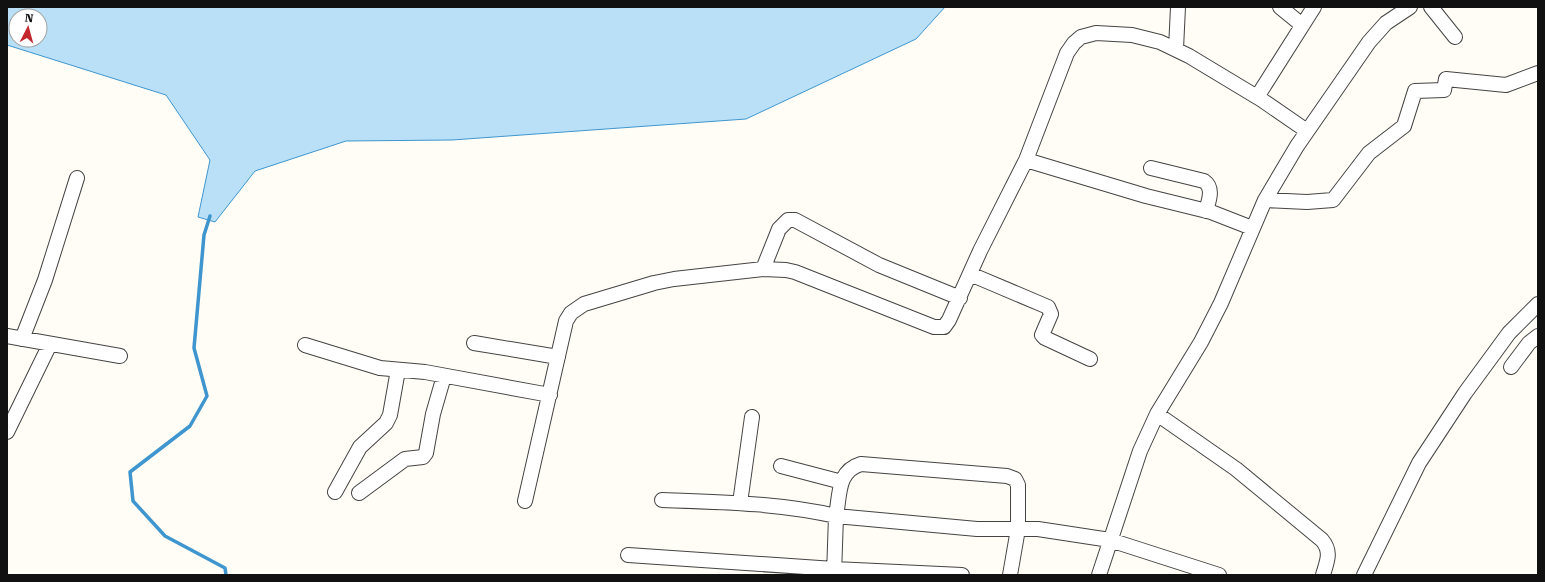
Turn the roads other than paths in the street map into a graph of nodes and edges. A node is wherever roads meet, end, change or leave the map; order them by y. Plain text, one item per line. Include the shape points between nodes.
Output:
1 (1178, 7) edge
2 (1280, 7) edge
3 (1314, 7) edge
4 (1410, 7) edge
5 (1431, 7) edge
6 (1302, 25) junction
7 (1455, 37) dead end
8 (1176, 49) junction
9 (1538, 73) edge
10 (1257, 97) junction
11 (1307, 131) junction
12 (1026, 160) junction
13 (1151, 168) dead end
14 (77, 178) dead end
15 (1266, 200) junction
16 (1206, 211) junction
17 (1252, 228) junction
18 (763, 269) junction
19 (970, 274) junction
20 (960, 298) junction
21 (1538, 304) edge
22 (7, 336) edge
23 (1538, 336) edge
24 (22, 339) junction
25 (474, 343) dead end
26 (50, 344) junction
27 (305, 345) dead end
28 (120, 356) dead end
29 (558, 357) junction
30 (1090, 359) dead end
31 (1511, 367) dead end
32 (398, 370) junction
33 (444, 376) junction
34 (550, 394) junction
35 (1157, 414) junction
36 (752, 417) dead end
37 (7, 432) edge
38 (781, 466) dead end
39 (842, 482) junction
40 (335, 492) dead end
41 (359, 493) dead end
42 (662, 500) dead end
43 (525, 501) dead end
44 (740, 503) junction
45 (836, 516) junction
46 (1018, 529) junction
47 (1110, 540) junction
48 (628, 554) dead end
49 (834, 572) edge
50 (1326, 574) edge
51 (962, 575) edge
52 (1010, 575) edge
53 (1099, 575) edge
54 (1219, 575) edge
55 (1364, 575) edge

1 - 8 street
2 - 6 street
3 - 6 street
4 - 11 street via 1386,23 1368,42
5 - 7 street
6 - 10 street
8 - 10 street
8 - 12 street via 1132,35 1103,33 1081,37 1067,53
9 - 15 street via 1506,85 1446,79 1444,90 1415,91 1404,126 1369,153 1333,200
10 - 11 street
11 - 15 street
12 - 16 street
12 - 19 street
13 - 16 street via 1208,184 1210,189
14 - 24 street via 45,280
15 - 17 street
16 - 17 street
17 - 35 street via 1221,303 1201,342
18 - 20 street via 795,272 940,328 947,324
18 - 20 street via 779,229 788,220 795,220 879,265
18 - 29 street via 674,279 584,304 571,312 566,321
19 - 20 street
19 - 30 street via 1048,306 1051,314 1042,335
21 - 55 street via 1509,333 1465,393 1419,463
22 - 24 street
23 - 31 street via 1529,343
24 - 26 street
25 - 29 street
26 - 28 street
26 - 37 street
27 - 32 street via 367,364
29 - 34 street
32 - 33 street
32 - 40 street via 390,415 386,423 360,447
33 - 34 street
33 - 41 street via 433,414 426,453 423,457 405,459
34 - 43 street
35 - 47 street via 1131,474
35 - 50 street via 1236,469 1322,540 1329,551
36 - 44 street
38 - 39 street
39 - 45 street
39 - 46 street via 847,470 861,464 1007,476 1015,479 1018,485
42 - 44 street
44 - 45 street via 810,510
45 - 46 street via 977,529
45 - 49 street
46 - 47 street via 1038,529
46 - 52 street
47 - 53 street
47 - 54 street
48 - 49 street
49 - 51 street

